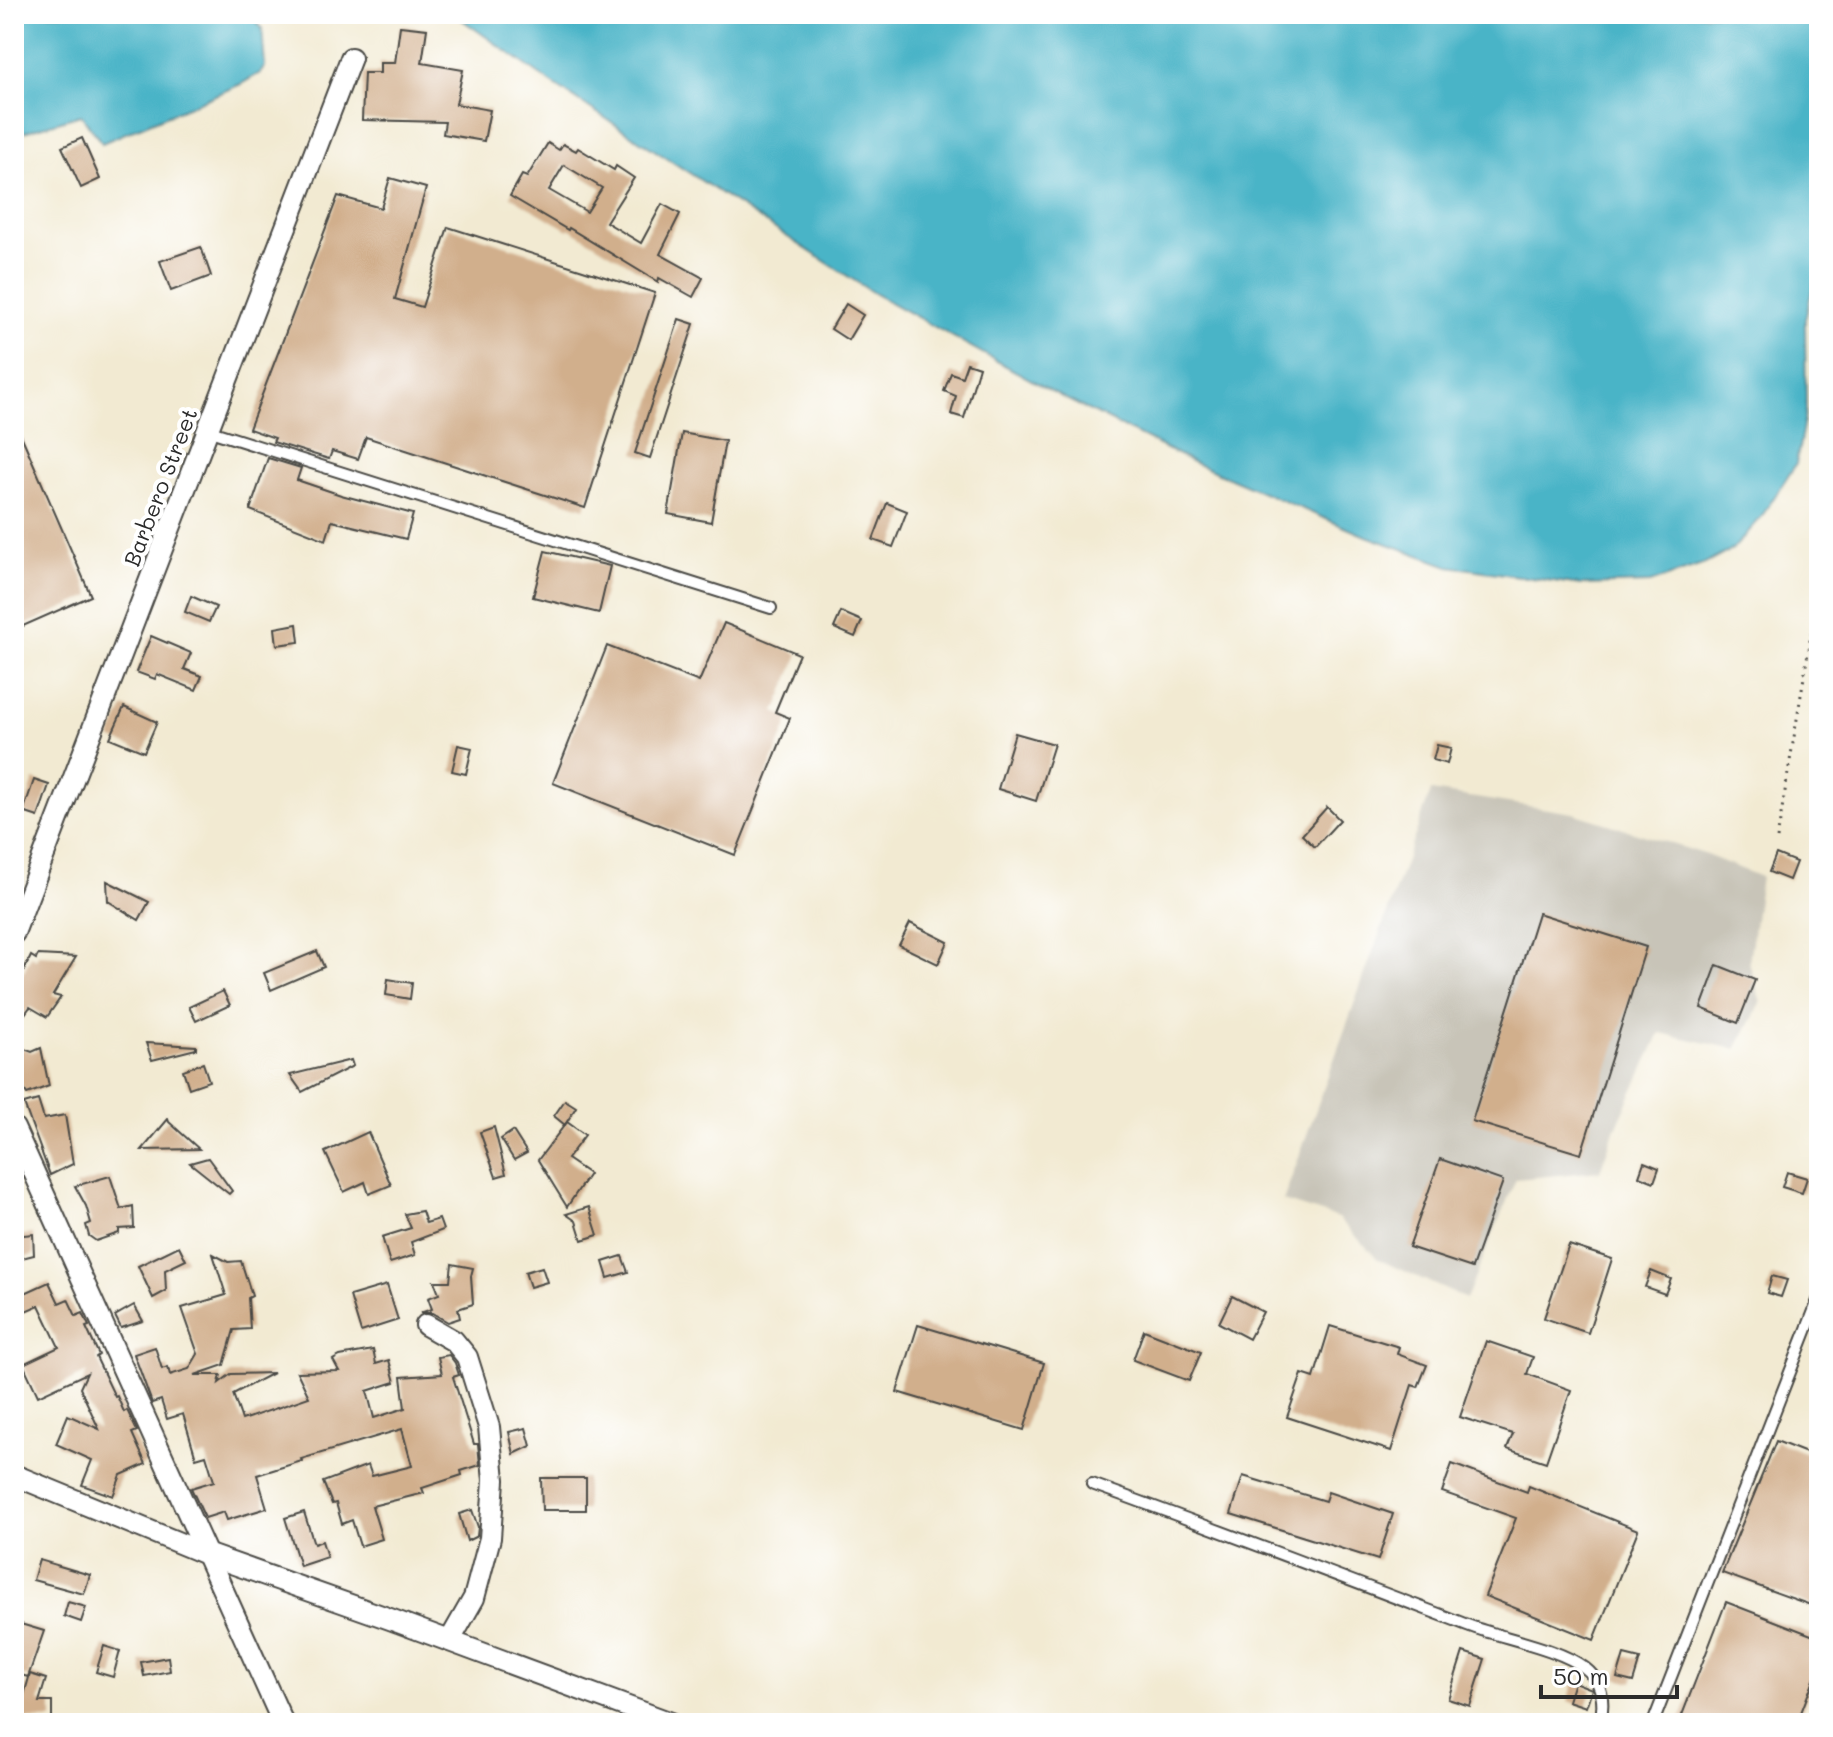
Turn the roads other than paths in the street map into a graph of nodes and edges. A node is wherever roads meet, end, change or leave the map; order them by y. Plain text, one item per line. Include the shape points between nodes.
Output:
1 (351, 58) dead end
2 (207, 430) junction
3 (771, 608) dead end
4 (14, 933) edge
5 (14, 1128) edge
6 (1819, 1298) edge
7 (426, 1325) dead end
8 (14, 1475) edge
9 (1092, 1484) dead end
10 (206, 1554) junction
11 (450, 1640) junction
12 (283, 1723) edge
13 (671, 1723) edge
14 (1600, 1723) edge
15 (1653, 1723) edge

1 - 2 street, Barbero Street
2 - 3 lane
2 - 4 street, Barbero Street
5 - 10 street
6 - 15 lane
7 - 11 street via 454,1341 467,1357 489,1427 494,1480 490,1538 474,1598
8 - 10 street
9 - 14 lane via 1563,1656 1594,1676 1602,1691
10 - 11 street
10 - 12 street
11 - 13 street

